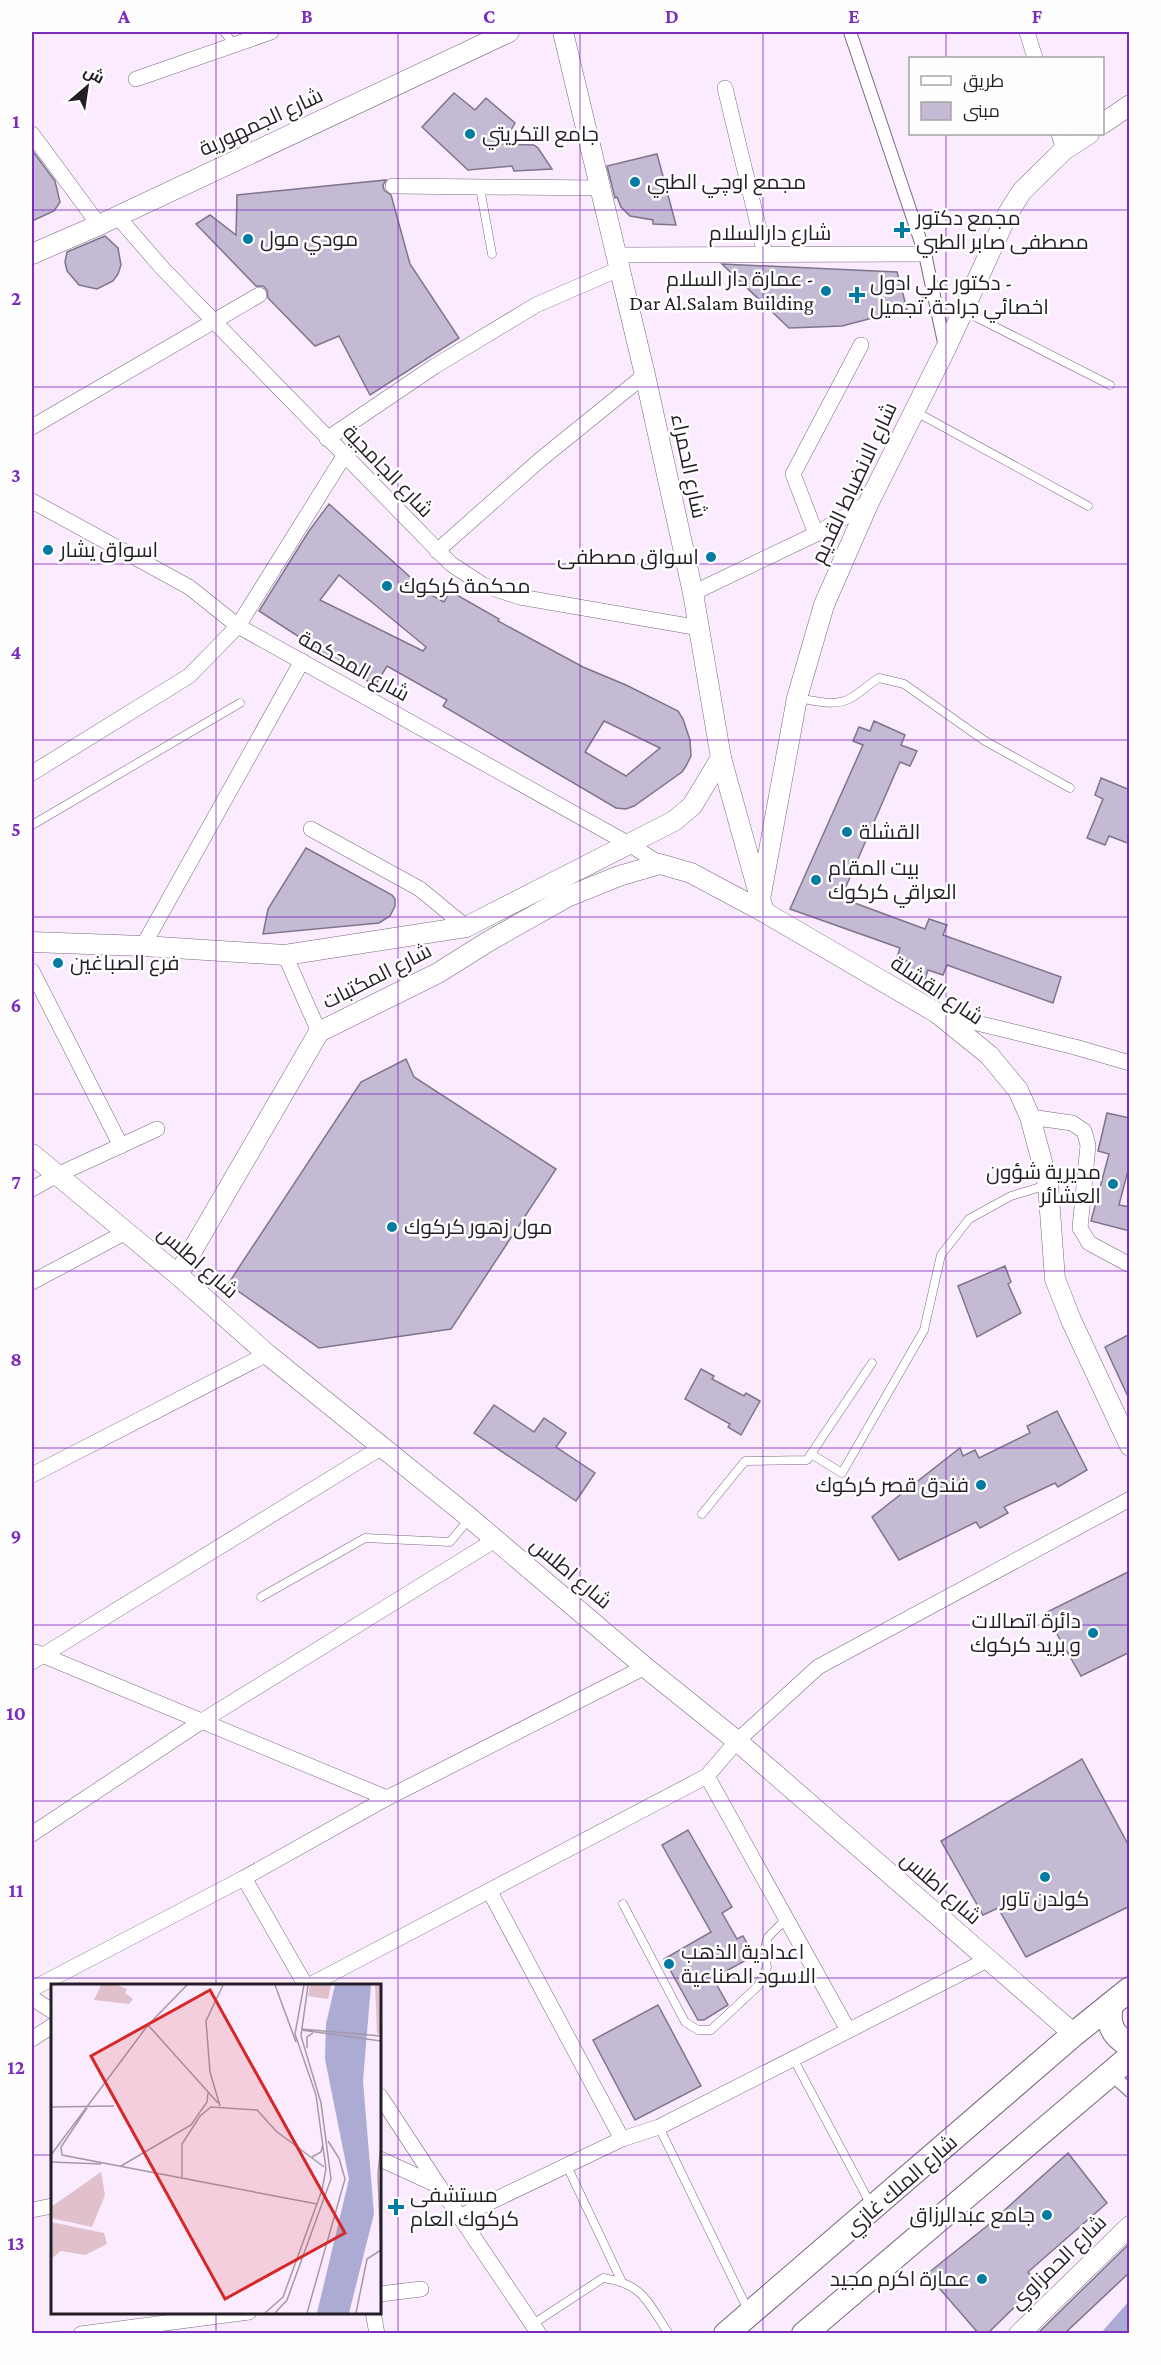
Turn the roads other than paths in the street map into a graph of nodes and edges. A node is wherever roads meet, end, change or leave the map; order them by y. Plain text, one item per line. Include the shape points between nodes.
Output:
1 (224, 32) edge
2 (272, 32) edge
3 (509, 32) edge
4 (563, 32) edge
5 (850, 32) edge
6 (1027, 32) edge
7 (234, 44) junction
8 (1035, 57) edge
9 (136, 79) dead end
10 (725, 88) dead end
11 (1130, 105) edge
12 (1104, 123) edge
13 (32, 134) edge
14 (1086, 135) edge
15 (1061, 142) edge
16 (393, 186) dead end
17 (480, 188) junction
18 (598, 188) junction
19 (108, 221) junction
20 (32, 254) edge
21 (492, 254) dead end
22 (765, 254) junction
23 (925, 254) junction
24 (617, 262) junction
25 (259, 295) dead end
26 (963, 310) junction
27 (213, 321) junction
28 (861, 345) dead end
29 (946, 348) junction
30 (645, 375) junction
31 (1110, 385) dead end
32 (915, 412) junction
33 (32, 427) edge
34 (327, 439) junction
35 (344, 456) junction
36 (32, 501) edge
37 (869, 502) junction
38 (1088, 506) dead end
39 (816, 534) junction
40 (437, 551) junction
41 (693, 593) junction
42 (238, 626) junction
43 (700, 628) junction
44 (302, 661) junction
45 (797, 698) junction
46 (240, 703) dead end
47 (721, 758) junction
48 (32, 773) edge
49 (1070, 788) dead end
50 (32, 825) edge
51 (311, 829) dead end
52 (629, 844) junction
53 (668, 866) junction
54 (762, 906) junction
55 (466, 927) junction
56 (32, 942) edge
57 (144, 946) junction
58 (285, 955) junction
59 (32, 971) edge
60 (937, 1013) junction
61 (319, 1032) junction
62 (1130, 1063) edge
63 (1030, 1118) junction
64 (157, 1129) dead end
65 (121, 1146) junction
66 (32, 1154) edge
67 (57, 1175) junction
68 (1048, 1184) junction
69 (32, 1190) edge
70 (126, 1232) junction
71 (1130, 1265) edge
72 (178, 1275) junction
73 (32, 1282) edge
74 (267, 1354) junction
75 (872, 1363) dead end
76 (1130, 1446) edge
77 (382, 1447) junction
78 (811, 1454) junction
79 (32, 1475) edge
80 (1130, 1499) edge
81 (702, 1514) dead end
82 (470, 1518) junction
83 (495, 1540) junction
84 (261, 1597) dead end
85 (35, 1656) edge
86 (645, 1667) junction
87 (201, 1721) junction
88 (737, 1741) junction
89 (708, 1776) junction
90 (387, 1798) junction
91 (32, 1834) edge
92 (244, 1878) junction
93 (490, 1892) junction
94 (623, 1904) dead end
95 (786, 1919) junction
96 (987, 1960) junction
97 (306, 1984) edge
98 (311, 1984) edge
99 (1130, 1989) edge
100 (32, 1990) edge
101 (1111, 2005) junction
102 (51, 2010) edge
103 (51, 2027) edge
104 (848, 2030) junction
105 (1074, 2034) junction
106 (32, 2039) edge
107 (1130, 2045) edge
108 (1130, 2057) edge
109 (793, 2058) junction
110 (1110, 2073) junction
111 (1130, 2091) edge
112 (381, 2098) edge
113 (659, 2127) junction
114 (622, 2139) junction
115 (381, 2160) edge
116 (567, 2166) junction
117 (439, 2186) junction
118 (51, 2206) edge
119 (873, 2209) junction
120 (32, 2210) edge
121 (459, 2217) junction
122 (1130, 2226) edge
123 (621, 2280) junction
124 (422, 2289) dead end
125 (381, 2294) edge
126 (244, 2314) edge
127 (373, 2314) edge
128 (750, 2314) junction
129 (200, 2322) edge
130 (536, 2329) edge
131 (81, 2334) edge
132 (377, 2334) edge
133 (669, 2334) edge
134 (726, 2334) edge
135 (804, 2334) edge
136 (1019, 2334) edge

1 - 7 lane
2 - 7 street
3 - 19 street, شارع الجمهورية
4 - 18 street, شارع الحمراء
5 - 23 street
6 - 8 street
7 - 9 street
10 - 22 street
11 - 12 street
13 - 19 street, شارع الجامجية
14 - 15 street, شارع الانضباط القديم
15 - 26 street, شارع الانضباط القديم via 1007,215
16 - 17 street
17 - 18 street
17 - 21 lane
18 - 24 street, شارع الحمراء
19 - 20 street, شارع الجمهورية
19 - 27 street, شارع الجامجية via 164,270
22 - 23 street, شارع دارالسلام
22 - 24 street, شارع دارالسلام
23 - 29 street
24 - 30 street, شارع الحمراء
24 - 34 street via 435,366
25 - 27 street
26 - 29 street, شارع الانضباط القديم
26 - 31 lane
27 - 33 street
27 - 34 street, شارع الجامجية
28 - 39 street via 793,474
29 - 32 street, شارع الانضباط القديم
30 - 40 street via 541,459
30 - 41 street, شارع الحمراء
32 - 37 street, شارع الانضباط القديم
32 - 38 lane
34 - 35 street, شارع الجامجية
35 - 40 street, شارع الجامجية
35 - 42 street
36 - 42 street, شارع المحكمة via 189,587
37 - 39 street
37 - 45 street, شارع الانضباط القديم via 824,605
39 - 41 street
40 - 43 street, شارع الجامجية via 466,576 501,593
41 - 43 street, شارع الحمراء
42 - 44 street, شارع المحكمة
42 - 48 street via 189,676
43 - 47 street, شارع الحمراء
44 - 52 street, شارع المحكمة
44 - 57 street
45 - 49 lane via 826,704 850,699 879,678 904,684 985,741
45 - 54 street, شارع الانضباط القديم
46 - 50 lane
47 - 52 street, شارع المكتبات via 692,807
47 - 54 street, شارع الحمراء
51 - 55 street via 420,889
52 - 53 street, شارع المحكمة
52 - 55 street, شارع المكتبات
53 - 54 street, شارع القشلة
53 - 61 street, شارع المكتبات via 619,876 567,897 438,973
54 - 60 street, شارع القشلة
55 - 58 street, شارع المكتبات
56 - 57 street, شارع المكتبات
57 - 58 street, شارع المكتبات
58 - 61 street
59 - 65 street
60 - 62 street
60 - 63 street, شارع القشلة via 989,1054 1018,1090
61 - 72 street, شارع المكتبات
63 - 68 street, شارع القشلة
63 - 71 street via 1072,1123 1084,1131 1088,1145 1080,1228 1089,1243
64 - 65 street
65 - 67 street
66 - 67 street, شارع اطلس
67 - 69 street
67 - 70 street, شارع اطلس
68 - 76 street, شارع القشلة via 1055,1279
68 - 78 lane via 1011,1196 969,1219 941,1255 924,1330 842,1473
70 - 72 street, شارع اطلس
70 - 73 street
72 - 74 street, شارع اطلس
74 - 77 street, شارع اطلس
74 - 79 street
75 - 78 lane
77 - 82 street, شارع اطلس
77 - 85 street
78 - 81 lane via 807,1460 745,1461
80 - 88 street via 818,1667
82 - 83 street, شارع اطلس
82 - 84 lane via 450,1542 365,1538
83 - 86 street, شارع اطلس
83 - 87 street
85 - 87 street
86 - 88 street, شارع اطلس
86 - 90 street
87 - 90 street
87 - 91 street
88 - 89 street
88 - 96 street, شارع اطلس
89 - 93 street
89 - 95 street
90 - 92 street
92 - 97 street
92 - 100 street
93 - 98 street
93 - 114 street
94 - 95 lane via 685,2022 698,2030 711,2030 758,1986 767,1967 764,1951 768,1937
95 - 104 street
96 - 104 street
96 - 105 street, شارع اطلس
99 - 101 main road, شارع الملك غازي
100 - 102 street
101 - 105 main road, شارع الملك غازي
101 - 107 main road via 1111,2029 1118,2039
103 - 106 street
104 - 109 street
105 - 119 main road, شارع الملك غازي
108 - 110 main road
109 - 113 street
109 - 119 lane
110 - 111 street
110 - 135 main road
112 - 117 street
113 - 114 street
113 - 128 lane
114 - 116 street
115 - 117 street
116 - 121 street
116 - 123 lane
117 - 121 street
118 - 120 street
119 - 128 main road, شارع الملك غازي
121 - 130 street
122 - 136 street, شارع الحمزاوي
123 - 130 lane via 603,2278
123 - 133 lane via 640,2290
124 - 125 street
126 - 129 street
127 - 132 street
128 - 134 main road, شارع الملك غازي
129 - 131 street

